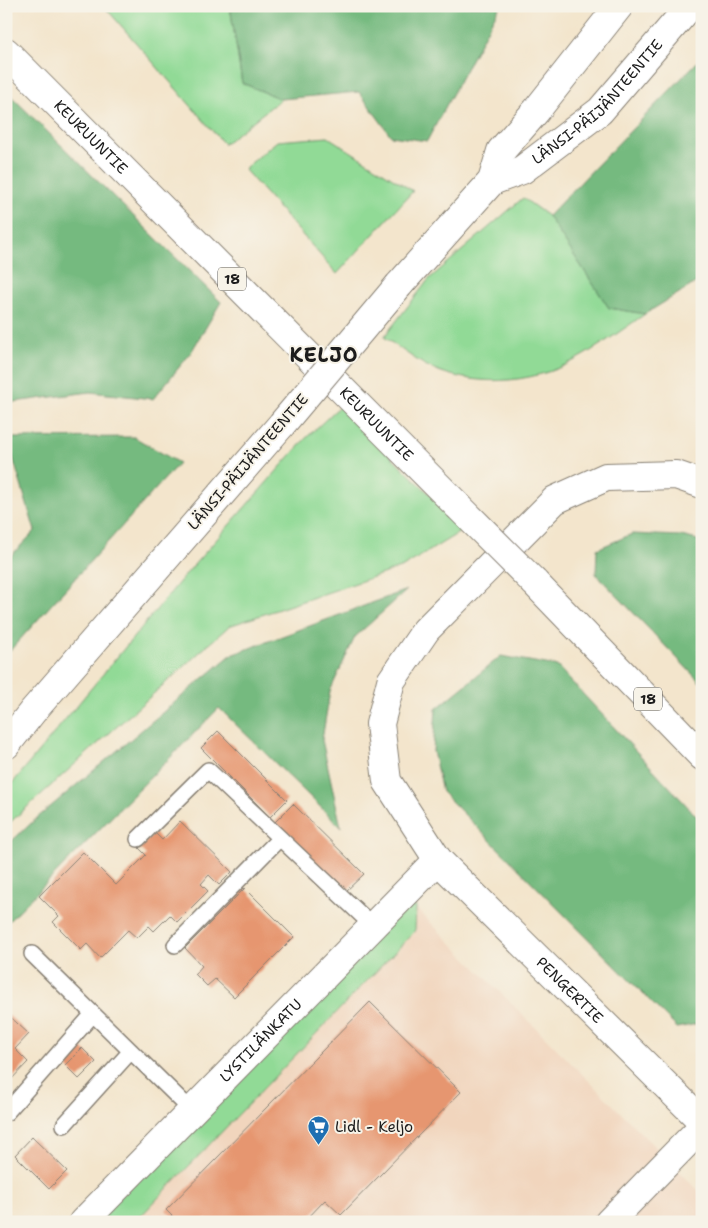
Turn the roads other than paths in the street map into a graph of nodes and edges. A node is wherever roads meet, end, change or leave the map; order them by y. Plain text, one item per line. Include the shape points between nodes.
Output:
1 (619, 6) edge
2 (690, 6) edge
3 (6, 52) edge
4 (492, 181) junction
5 (702, 484) edge
6 (6, 745) edge
7 (702, 756) edge
8 (280, 838) junction
9 (138, 839) dead end
10 (438, 860) junction
11 (374, 927) junction
12 (176, 945) dead end
13 (32, 954) dead end
14 (93, 1014) junction
15 (131, 1051) junction
16 (192, 1111) junction
17 (6, 1113) edge
18 (702, 1121) edge
19 (64, 1125) dead end
20 (702, 1127) edge
21 (83, 1222) edge
22 (609, 1222) edge

1 - 4 main road, LÄNSI-PÄIJÄNTEENTIE via 536,112 501,151
2 - 4 main road, LÄNSI-PÄIJÄNTEENTIE via 600,111 522,170
3 - 7 main road, KEURUUNTIE / 18, bridge via 534,582
4 - 6 main road, LÄNSI-PÄIJÄNTEENTIE, bridge
5 - 10 main road, PENGERTIE via 676,475 606,476 555,500 426,630 391,682 380,724 387,781
8 - 9 lane via 208,770
8 - 11 lane
8 - 12 lane
10 - 11 main road, LYSTILÄNKATU
10 - 18 main road, PENGERTIE
11 - 16 main road, LYSTILÄNKATU
13 - 14 lane
14 - 15 lane
14 - 17 lane
15 - 16 lane
15 - 19 lane
16 - 21 main road, LYSTILÄNKATU
20 - 22 main road

